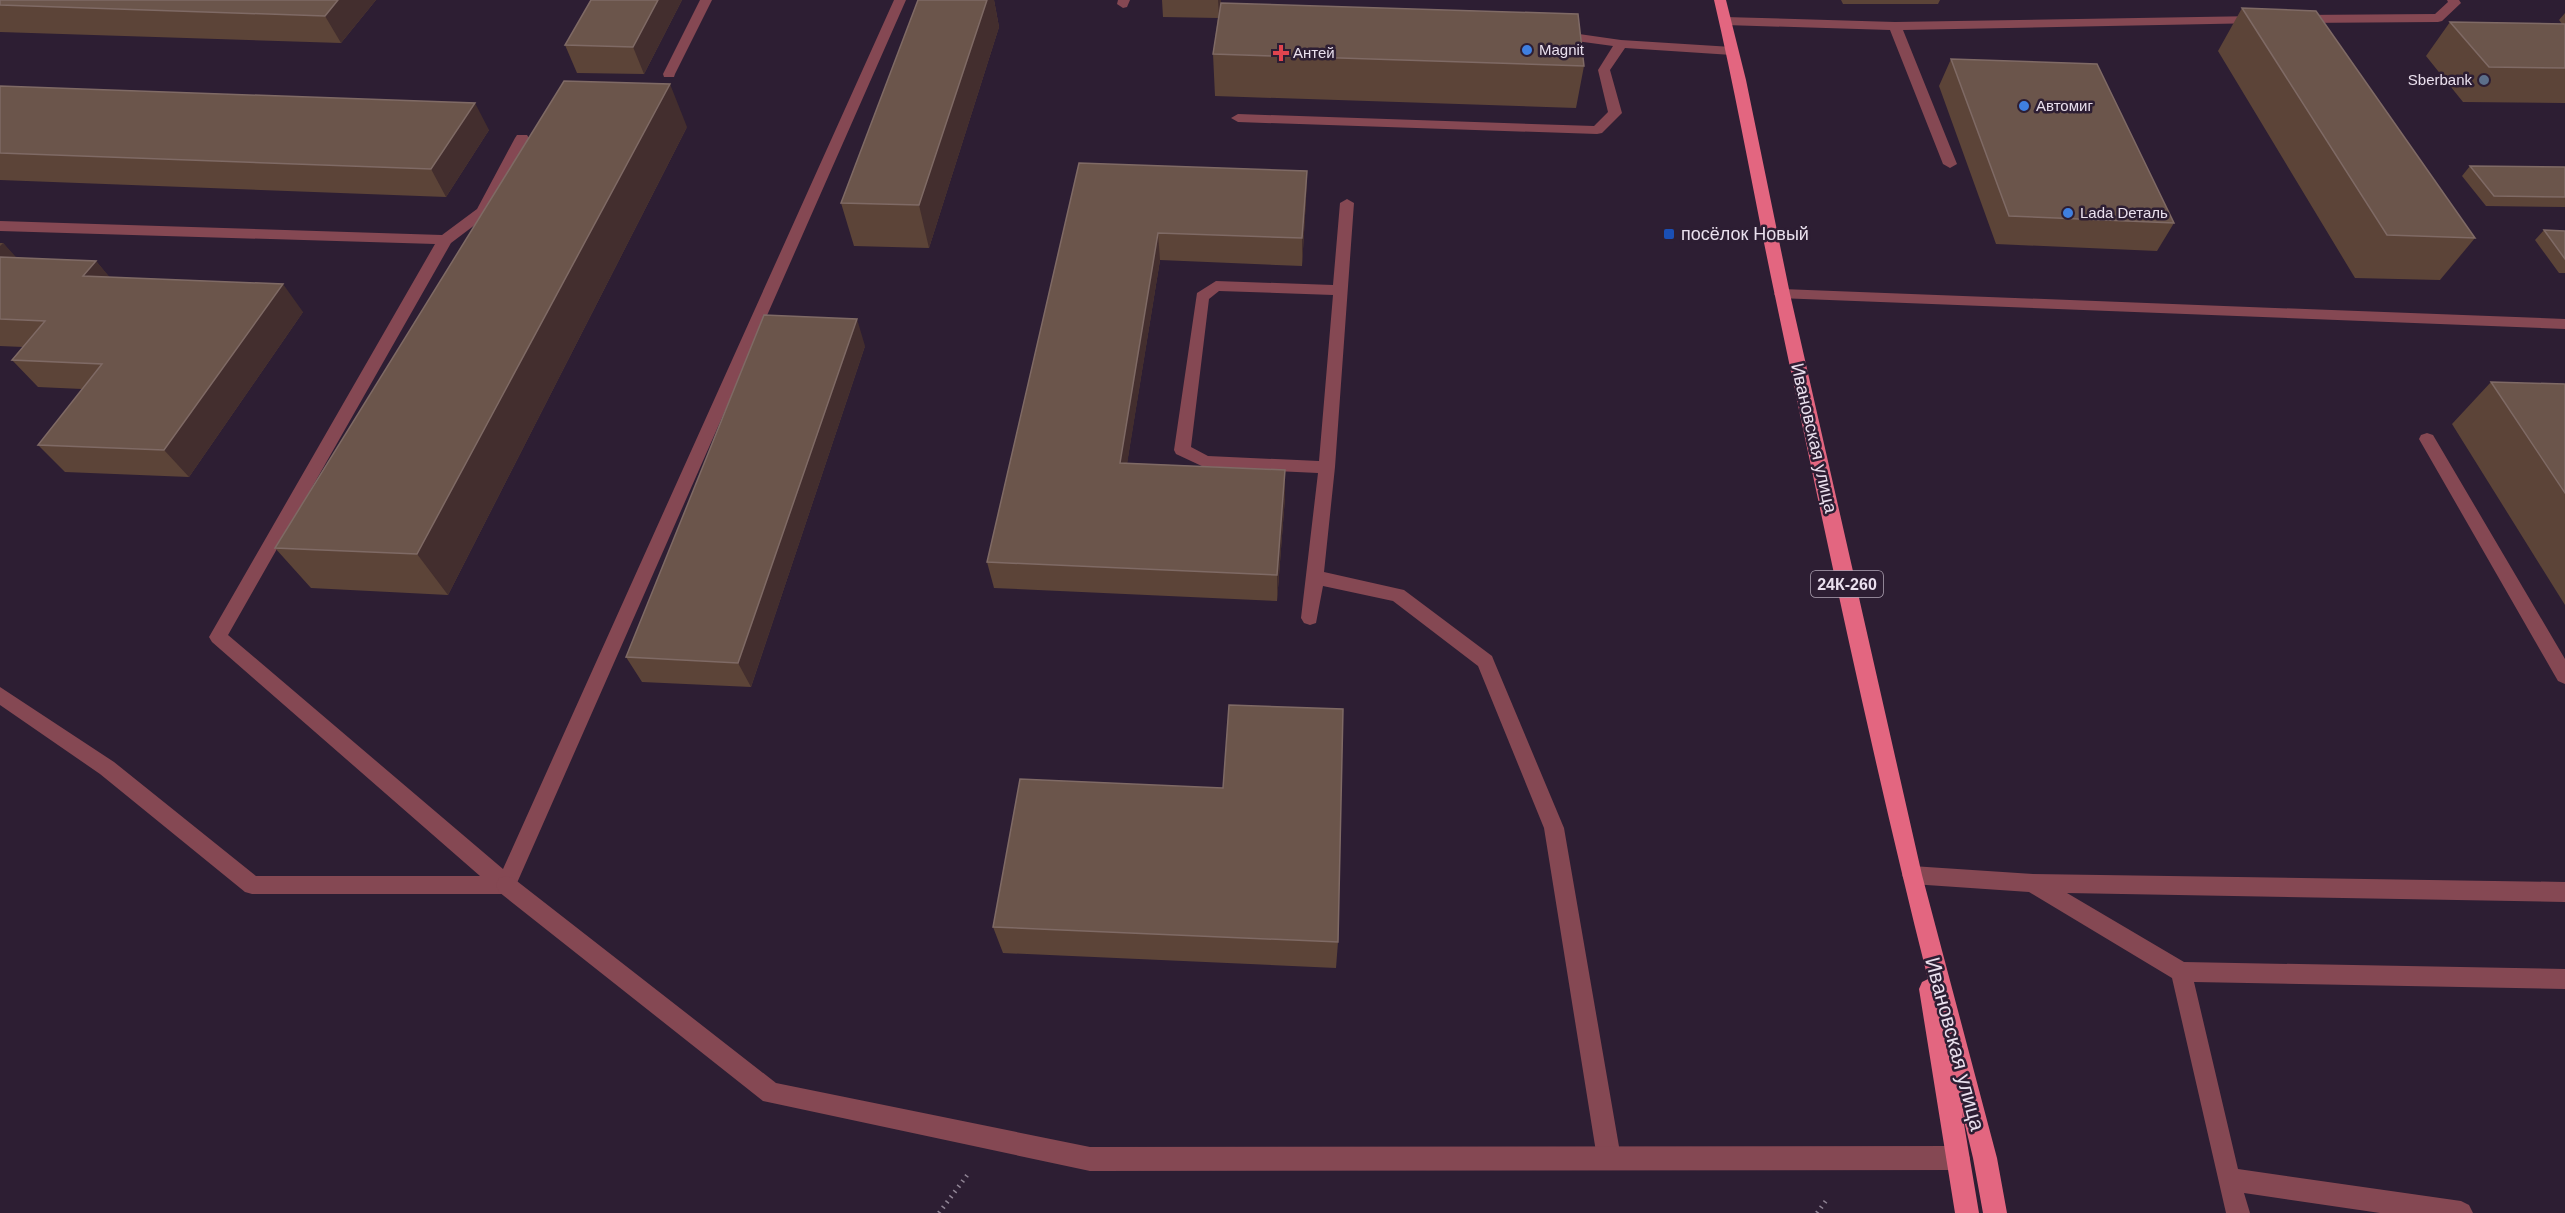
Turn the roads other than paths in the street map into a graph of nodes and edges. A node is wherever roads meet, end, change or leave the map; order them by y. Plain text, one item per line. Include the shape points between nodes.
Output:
1 (706, 0) edge
2 (900, 0) edge
3 (1720, 0) edge
4 (2453, 0) edge
5 (1725, 21) junction
6 (1895, 26) junction
7 (1539, 35) edge
8 (1621, 44) junction
9 (1732, 51) junction
10 (669, 74) dead end
11 (1238, 118) dead end
12 (522, 138) dead end
13 (1950, 164) dead end
14 (1347, 203) dead end
15 (0, 226) edge
16 (445, 240) junction
17 (1340, 290) junction
18 (1782, 294) junction
19 (2565, 324) edge
20 (2427, 439) dead end
21 (1327, 467) junction
22 (1314, 577) junction
23 (1310, 618) dead end
24 (2565, 676) edge
25 (0, 695) edge
26 (1912, 875) junction
27 (2032, 884) junction
28 (506, 885) junction
29 (2565, 892) edge
30 (2181, 972) junction
31 (2565, 979) edge
32 (1609, 1158) junction
33 (1958, 1158) junction
34 (2229, 1179) junction
35 (2400, 1209) edge
36 (1967, 1213) edge
37 (1995, 1213) edge
38 (2238, 1213) edge
39 (2461, 1213) edge

1 - 10 street
2 - 28 street
3 - 5 main road, Ивановская улица / 24К-260
4 - 6 street via 2455,3 2438,18
5 - 6 street
5 - 9 main road, Ивановская улица / 24К-260
6 - 13 street
7 - 8 street
8 - 9 street
8 - 11 street via 1604,70 1615,113 1597,130
9 - 18 main road, Ивановская улица / 24К-260
12 - 16 street via 483,212
14 - 17 street
15 - 16 street
16 - 28 street via 218,637
17 - 21 street
17 - 21 street via 1216,286 1202,297 1182,450 1206,462
18 - 19 street
18 - 26 main road, Ивановская улица / 24К-260
20 - 24 street
21 - 22 street
22 - 23 street
22 - 32 street via 1398,595 1485,662 1554,828
25 - 28 street via 107,768 252,885
26 - 27 street
26 - 33 main road, Ивановская улица / 24К-260
26 - 37 main road, Ивановская улица / 24К-260 via 1985,1158
27 - 29 street
27 - 30 street
28 - 32 street via 771,1093 1090,1159
30 - 31 street
30 - 34 street
32 - 33 street
33 - 36 main road, Ивановская улица / 24К-260
34 - 35 street
34 - 38 street
35 - 39 street

